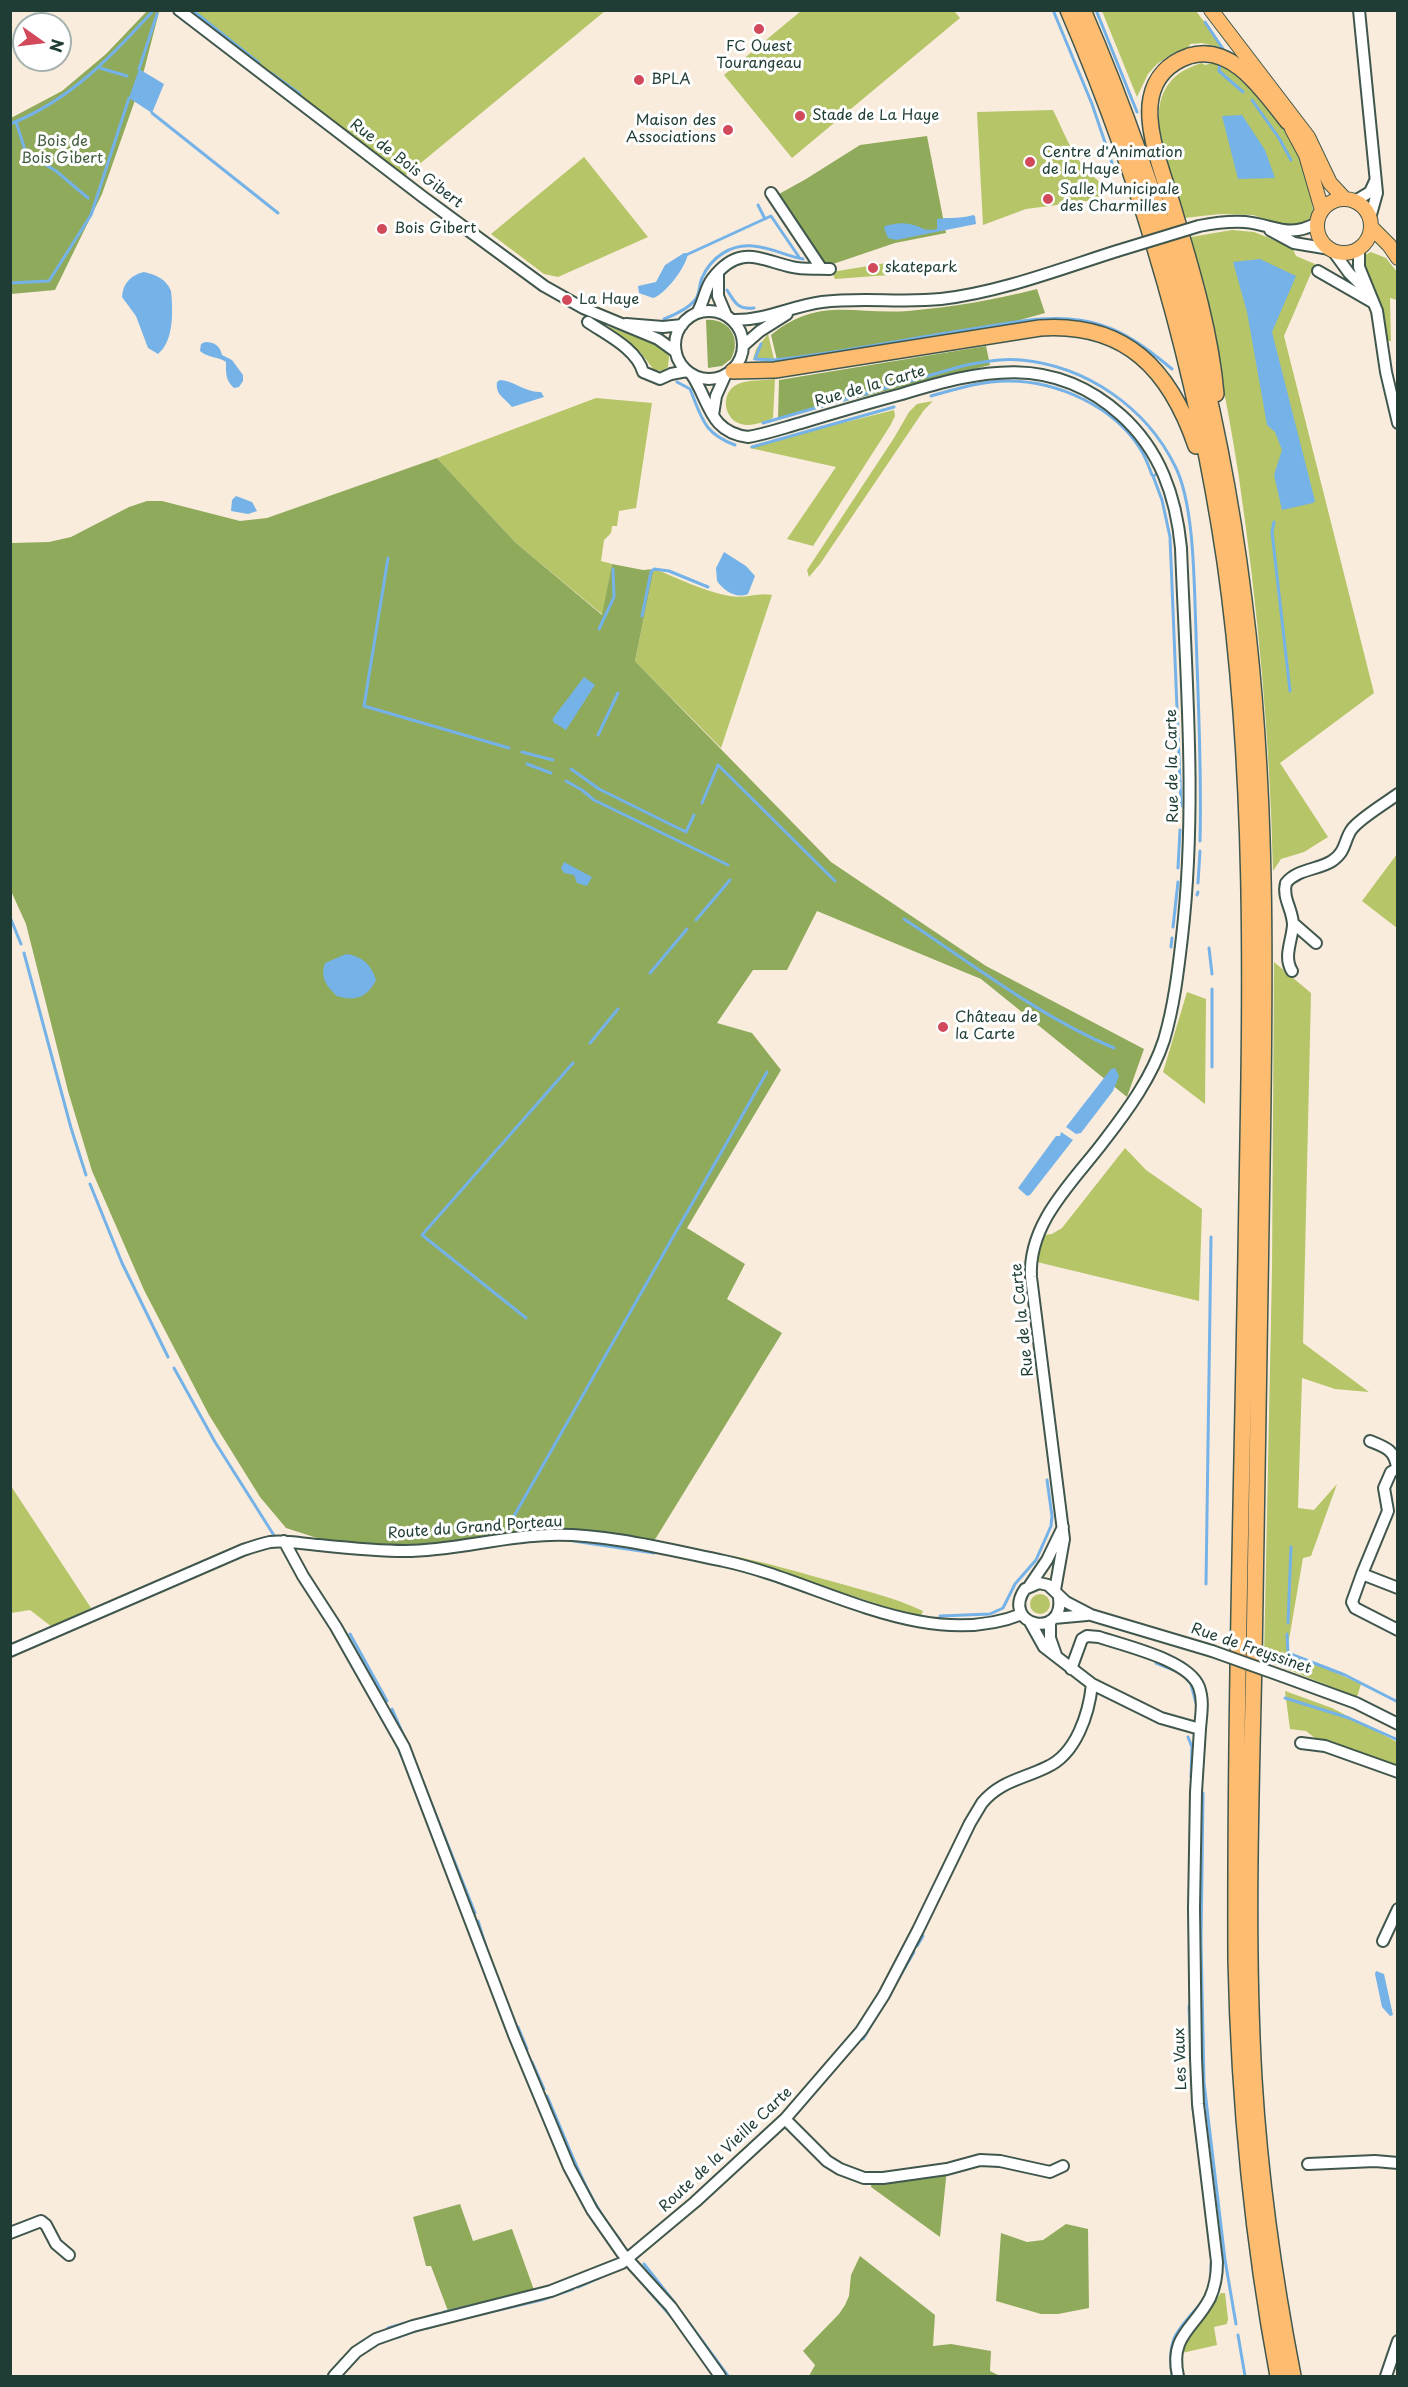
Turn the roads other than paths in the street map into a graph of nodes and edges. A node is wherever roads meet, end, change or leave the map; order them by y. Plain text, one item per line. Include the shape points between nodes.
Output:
1 (179, 10) edge
2 (1068, 10) edge
3 (1083, 10) edge
4 (1211, 10) edge
5 (1359, 10) edge
6 (1272, 90) junction
7 (1288, 122) junction
8 (1376, 180) junction
9 (771, 193) dead end
10 (1350, 199) junction
11 (1319, 216) junction
12 (1371, 223) junction
13 (1265, 227) junction
14 (1361, 247) junction
15 (1331, 250) junction
16 (1398, 259) edge
17 (718, 271) junction
18 (1317, 271) dead end
19 (1367, 291) junction
20 (1374, 303) junction
21 (794, 310) junction
22 (697, 313) junction
23 (730, 317) junction
24 (588, 322) dead end
25 (626, 324) junction
26 (682, 325) junction
27 (744, 345) junction
28 (677, 355) junction
29 (690, 373) junction
30 (729, 373) junction
31 (671, 374) junction
32 (713, 414) junction
33 (1398, 423) edge
34 (1222, 458) junction
35 (1215, 500) junction
36 (1398, 794) edge
37 (1293, 923) junction
38 (1316, 943) dead end
39 (1295, 969) dead end
40 (1370, 1441) dead end
41 (1397, 1468) edge
42 (1063, 1527) junction
43 (284, 1542) junction
44 (1362, 1574) junction
45 (1030, 1585) junction
46 (1398, 1588) edge
47 (1057, 1594) junction
48 (1022, 1614) junction
49 (1090, 1615) junction
50 (1052, 1619) junction
51 (1030, 1622) junction
52 (1398, 1630) edge
53 (10, 1651) edge
54 (1056, 1655) junction
55 (1071, 1669) junction
56 (1092, 1684) junction
57 (1398, 1724) edge
58 (1200, 1729) junction
59 (1301, 1743) dead end
60 (1398, 1772) edge
61 (1398, 1908) edge
62 (1383, 1941) dead end
63 (785, 2119) junction
64 (1398, 2163) edge
65 (1308, 2164) dead end
66 (1063, 2166) dead end
67 (10, 2233) edge
68 (69, 2255) dead end
69 (627, 2259) junction
70 (1398, 2341) edge
71 (334, 2376) edge
72 (720, 2376) edge
73 (1178, 2376) edge
74 (1278, 2376) edge
75 (1293, 2376) edge
76 (1386, 2376) edge

1 - 25 street, Rue de Bois Gibert via 534,279 583,308
2 - 35 highway via 1154,243 1190,377
3 - 34 highway via 1167,238
4 - 6 main road
5 - 8 street
6 - 7 main road
6 - 10 main road via 1308,137 1330,183
7 - 11 main road via 1306,155
7 - 34 highway via 1246,73 1222,58 1206,54 1180,59 1168,66 1159,76 1150,99 1153,137 1215,374
8 - 10 street via 1370,192
8 - 12 street via 1377,200
9 - 17 street via 825,269 805,269 743,256
10 - 11 main road via 1331,201
10 - 12 main road via 1365,208
11 - 13 street via 1296,232
11 - 15 main road via 1320,240
12 - 14 main road
12 - 16 main road
13 - 15 street via 1294,243
13 - 21 street, bridge via 1233,222 1198,226 1014,283 955,297 830,301
14 - 15 main road via 1343,253
14 - 16 main road via 1380,248
14 - 19 street via 1359,267
15 - 19 street
17 - 22 street
17 - 23 street via 718,296
18 - 20 street
19 - 20 street
20 - 33 street
21 - 23 street via 750,320
21 - 27 street
22 - 23 street via 712,311
22 - 26 street
23 - 27 street via 741,332
24 - 31 street via 634,355 643,372 660,380
25 - 26 street, Rue de Bois Gibert
25 - 28 street, Rue de Bois Gibert via 658,339
26 - 28 street via 676,336
27 - 30 street via 741,359
28 - 29 street
28 - 31 street
29 - 30 street via 705,380
29 - 31 street
29 - 32 street, Rue de la Carte
30 - 32 street via 716,396
30 - 35 highway via 775,370 1040,328 1092,332 1139,354 1167,382 1187,420
32 - 42 street, Rue de la Carte via 728,432 748,437 981,373 1014,371 1043,375 1088,392 1113,408 1151,449 1170,489 1181,548 1190,800 1187,890 1170,1017 1155,1063 1125,1113 1045,1219 1032,1249 1031,1276
34 - 75 highway via 1252,676 1264,903 1251,2019 1265,2198
35 - 74 highway via 1241,715 1249,913 1237,2010 1249,2190
36 - 37 street via 1351,829 1336,859 1288,880 1285,893
37 - 38 street
37 - 39 street via 1288,959
40 - 41 street via 1391,1451
41 - 44 street via 1390,1472 1384,1488 1388,1511
42 - 45 street
42 - 47 street, Rue de la Carte
43 - 48 street, Route du Grand Porteau via 406,1551 452,1548 512,1537 590,1537 728,1562 929,1624 980,1626
43 - 53 street, Route du Grand Porteau via 243,1550
43 - 69 street via 404,1747 569,2167 592,2210
44 - 46 street
44 - 52 street via 1353,1606
45 - 47 street via 1048,1585
45 - 48 street via 1019,1601
47 - 49 street
47 - 50 street via 1058,1612
48 - 51 street
49 - 50 street
49 - 57 street, Rue de Freyssinet, bridge via 1212,1651 1356,1703
50 - 51 street
50 - 54 street via 1050,1638
51 - 54 street via 1039,1641
54 - 55 street
55 - 56 street
55 - 58 street, Les Vaux via 1082,1639 1087,1636 1177,1664 1199,1686
56 - 58 street via 1161,1718
56 - 63 street, Route de la Vieille Carte via 1084,1719 1065,1754 1049,1767 999,1786 982,1803 868,2022
58 - 73 street, Les Vaux via 1194,1920 1196,2058 1217,2262 1211,2296 1178,2344
59 - 60 street via 1325,1746
61 - 62 street
63 - 66 street via 827,2161 864,2178 947,2169 980,2160 1050,2172
63 - 69 street, Route de la Vieille Carte
64 - 65 street
67 - 68 street via 41,2222
69 - 71 street, Route de la Vieille Carte via 551,2291 376,2339 356,2352
69 - 72 street via 671,2307
70 - 76 street

